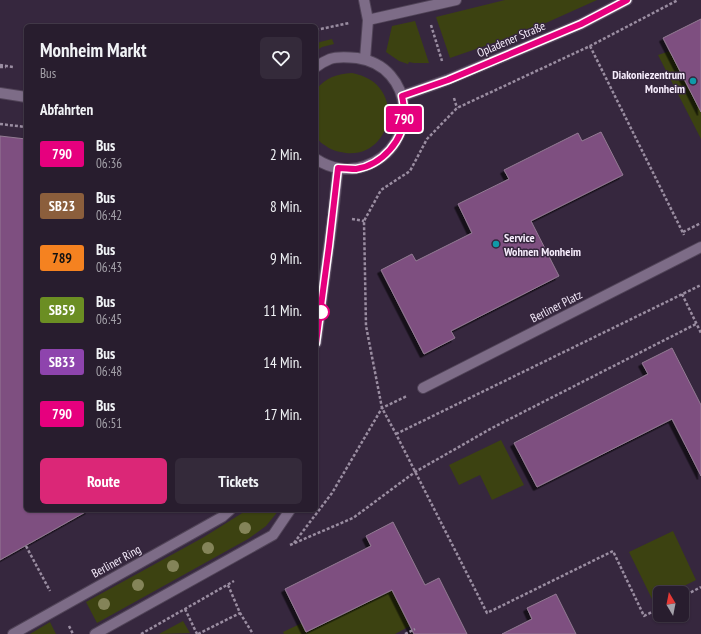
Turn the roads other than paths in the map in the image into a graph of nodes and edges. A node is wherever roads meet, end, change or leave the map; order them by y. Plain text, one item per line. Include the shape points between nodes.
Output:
1 (364, 0) edge
2 (456, 0) edge
3 (627, 0) edge
4 (368, 20) junction
5 (366, 59) junction
6 (318, 66) edge
7 (0, 93) edge
8 (402, 96) junction
9 (24, 97) edge
10 (318, 160) edge
11 (338, 168) junction
12 (701, 247) edge
13 (318, 328) edge
14 (423, 388) road end
15 (228, 512) edge
16 (289, 512) edge
17 (14, 634) edge
18 (95, 634) edge

1 - 4 street
2 - 4 street
3 - 8 street, Opladener Straße via 581,24 448,80
4 - 5 street
5 - 6 street via 348,56 330,59
5 - 8 street via 381,67 394,80
7 - 9 street
8 - 11 street via 403,121 400,134 390,150 375,162 357,169
10 - 11 street
11 - 13 street
12 - 14 street, Berliner Platz
15 - 17 street, Berliner Ring
16 - 18 street via 273,535

